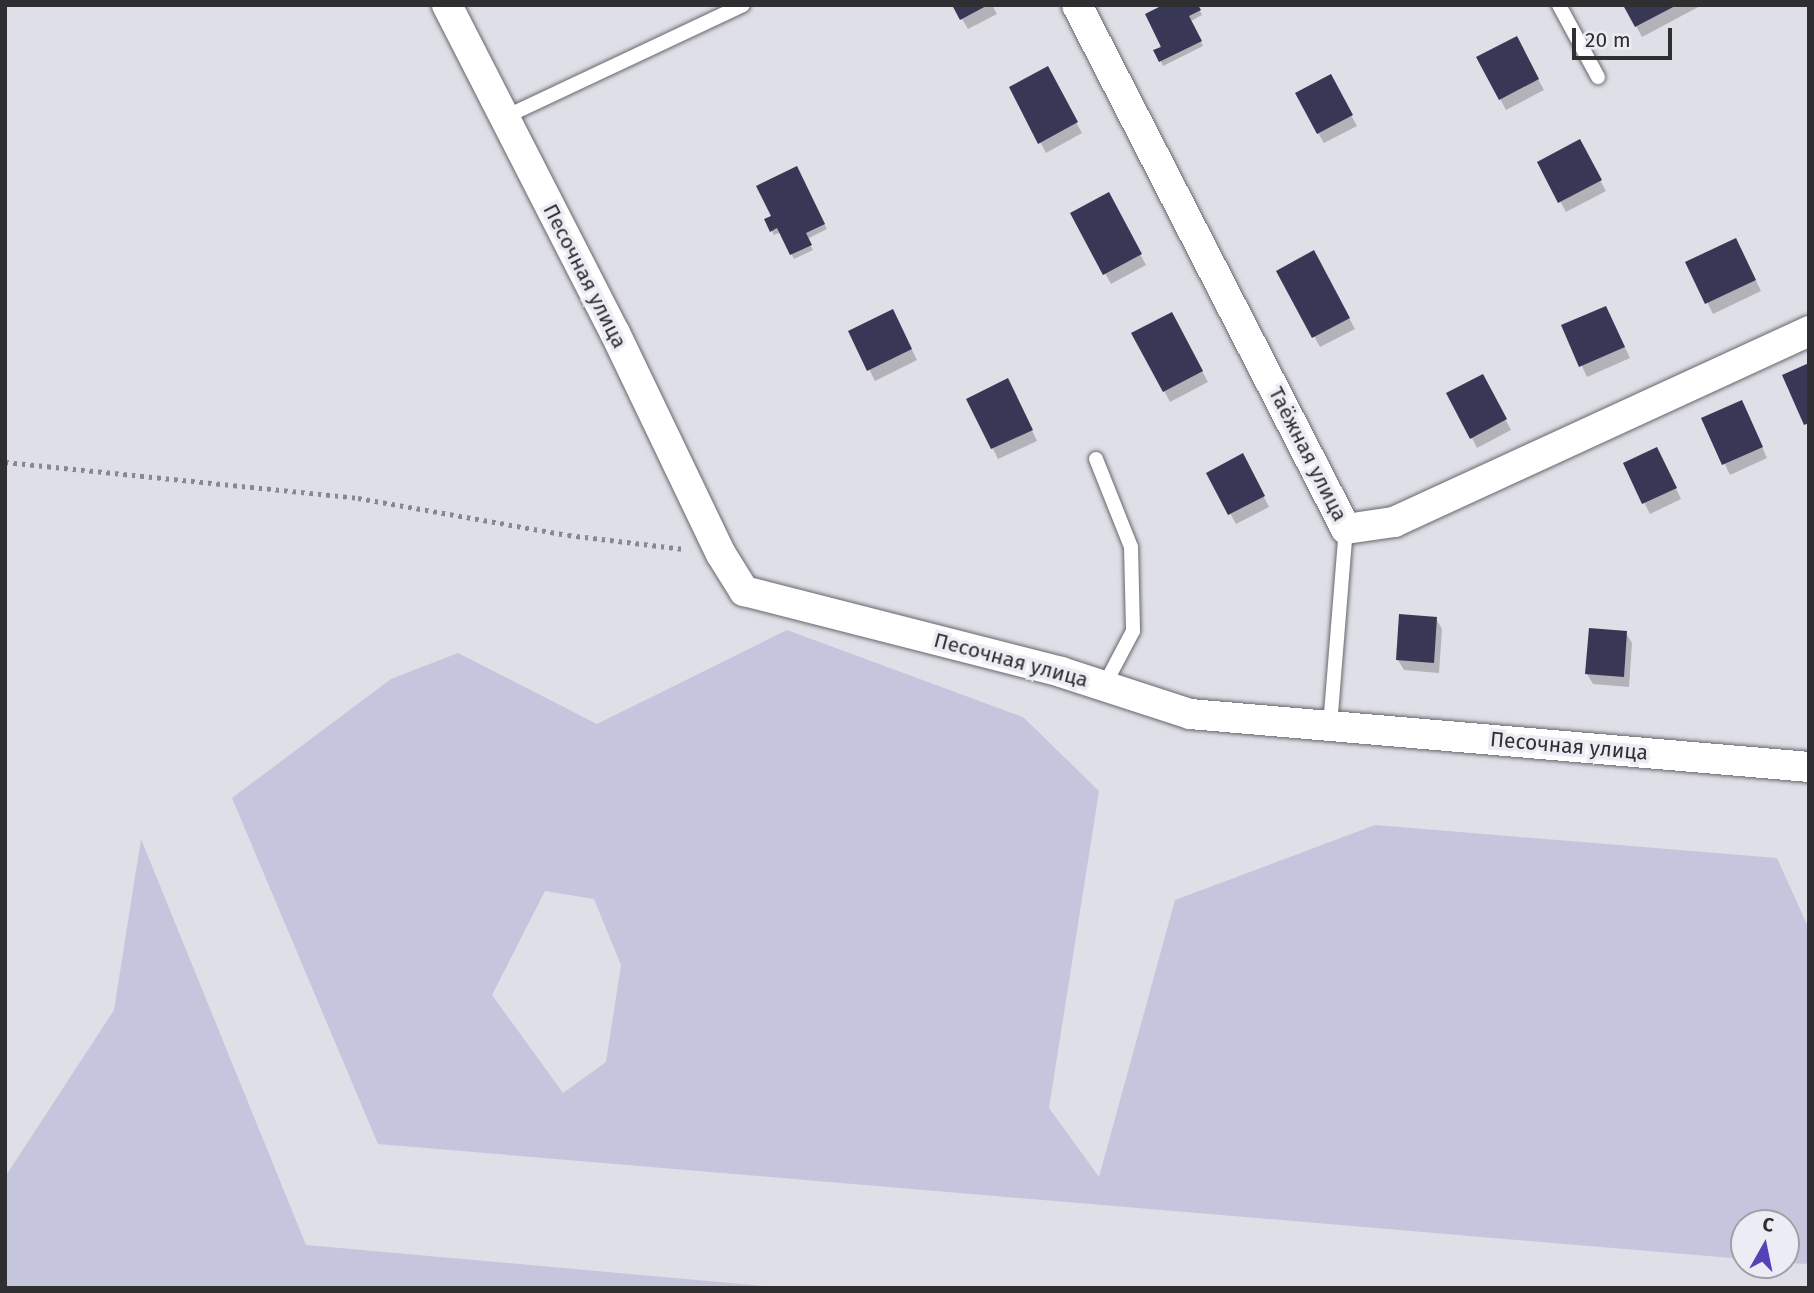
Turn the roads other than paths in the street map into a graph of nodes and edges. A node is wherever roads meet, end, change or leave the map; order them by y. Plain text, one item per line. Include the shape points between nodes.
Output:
1 (447, 5) edge
2 (743, 5) edge
3 (1077, 5) edge
4 (1559, 5) edge
5 (1598, 77) dead end
6 (503, 118) junction
7 (1809, 331) edge
8 (1096, 459) dead end
9 (1346, 529) junction
10 (1104, 686) junction
11 (1330, 726) junction
12 (1809, 767) edge

1 - 6 street, Песочная улица
2 - 6 lane
3 - 9 street, Таёжная улица
4 - 5 lane
6 - 10 street, Песочная улица via 615,333 720,554 744,591
7 - 9 street, Таёжная улица via 1395,522
8 - 10 lane via 1131,547 1133,631
9 - 11 lane
10 - 11 street, Песочная улица via 1191,714
11 - 12 street, Песочная улица

